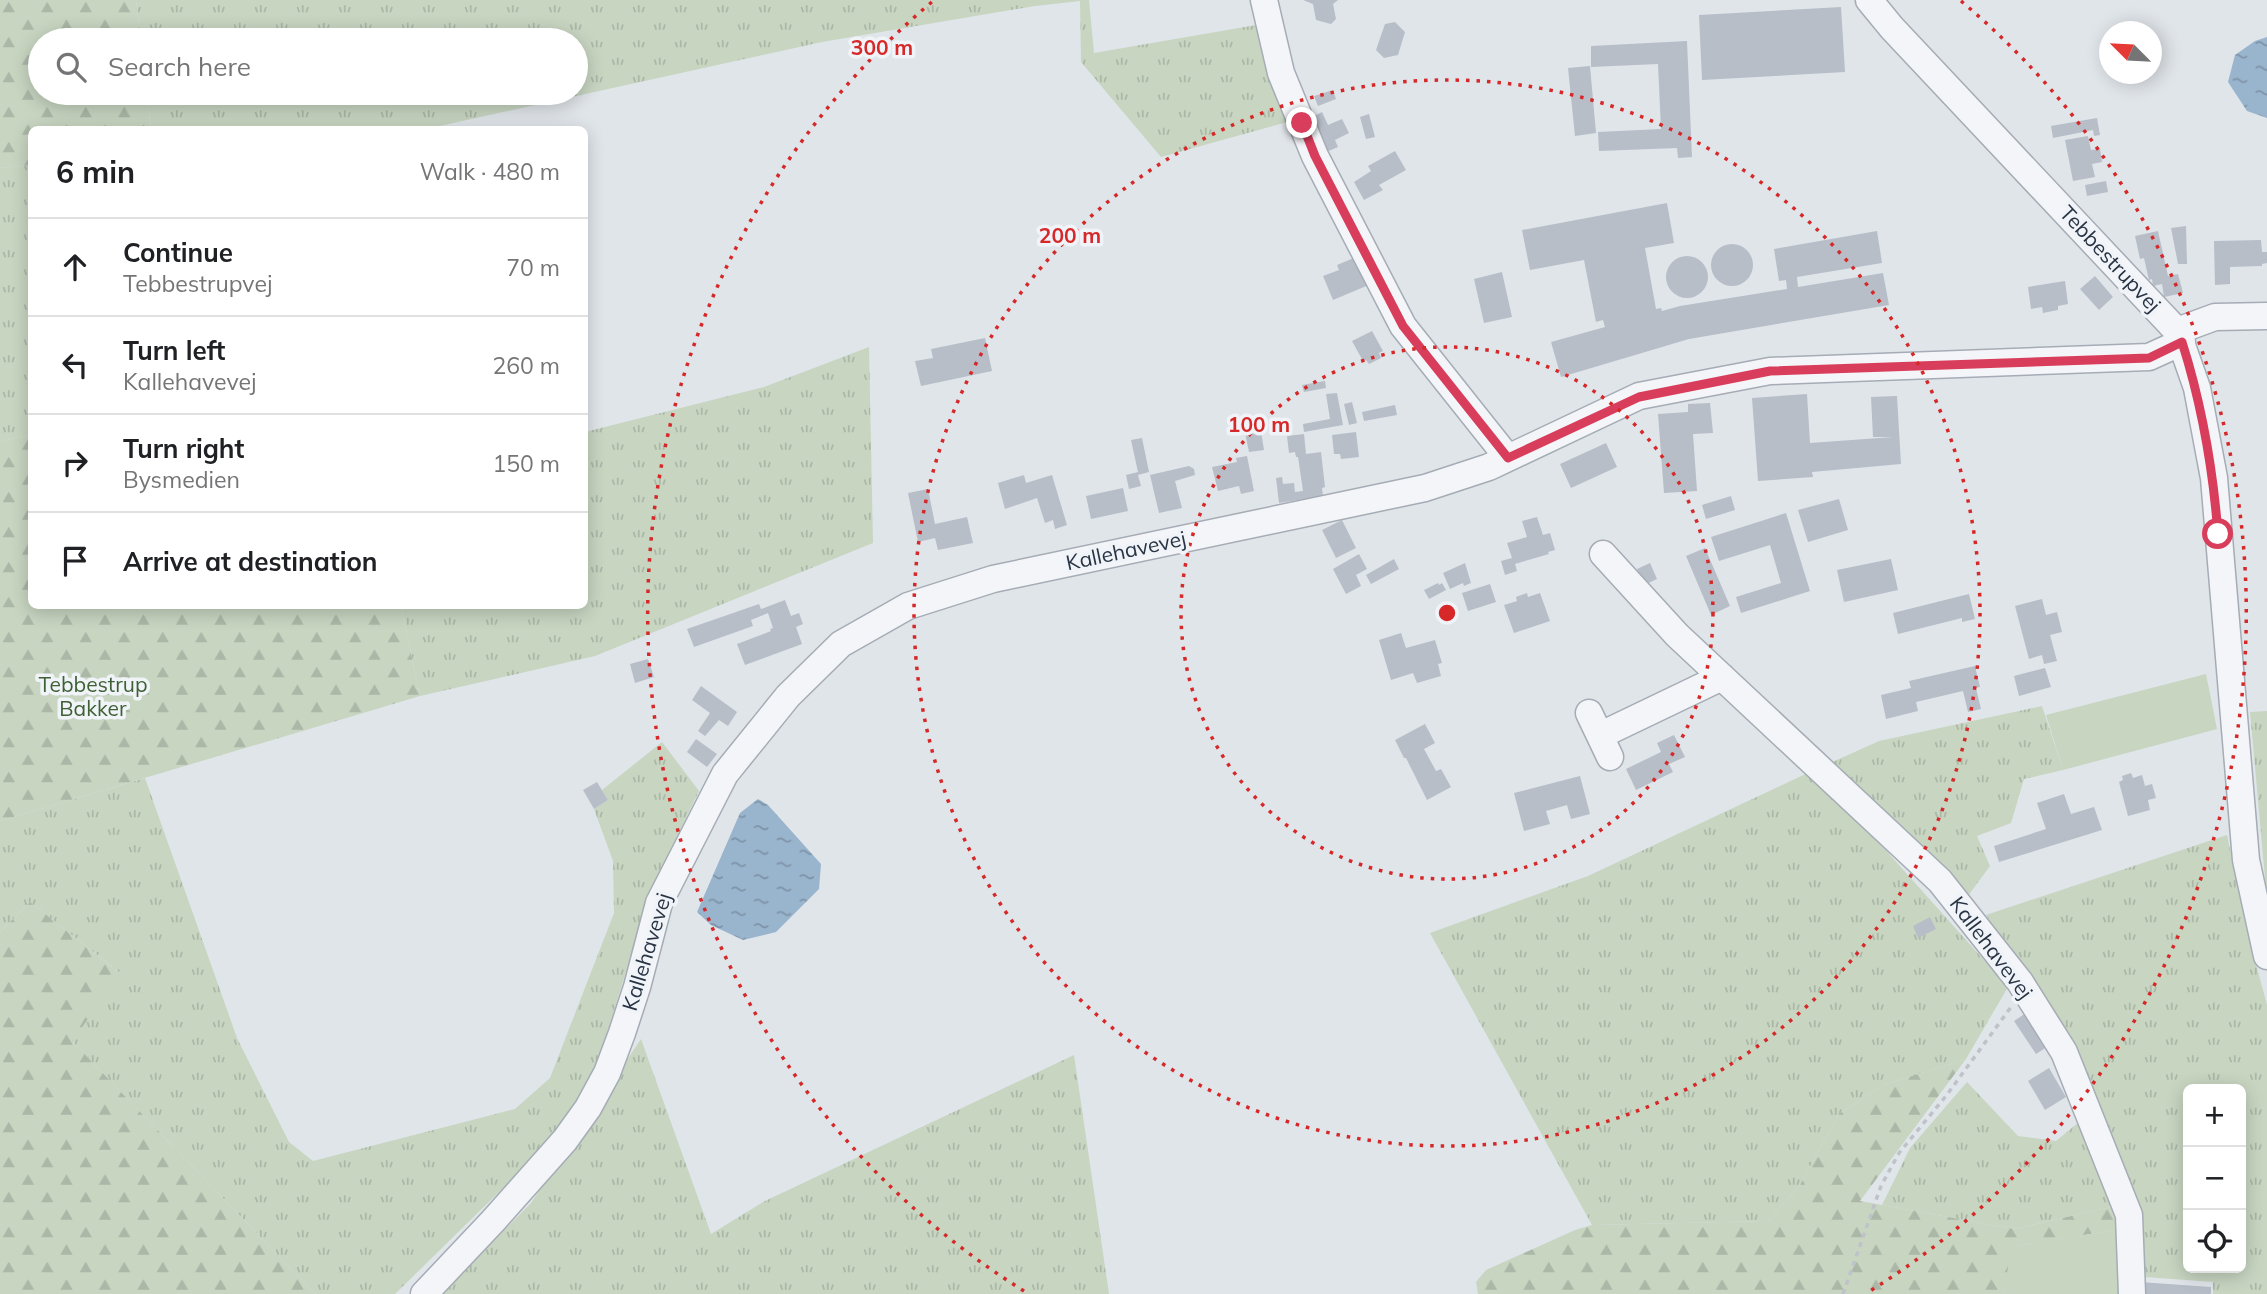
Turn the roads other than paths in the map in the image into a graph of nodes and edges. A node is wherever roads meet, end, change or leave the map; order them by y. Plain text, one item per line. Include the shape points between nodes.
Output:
1 (1264, 0) edge
2 (1869, 0) edge
3 (2267, 316) edge
4 (2179, 337) junction
5 (1508, 458) junction
6 (1603, 554) dead end
7 (1723, 677) junction
8 (1600, 735) dead end
9 (2267, 956) edge
10 (424, 1294) edge
11 (2132, 1294) edge

1 - 5 street via 1281,73 1315,156 1403,326
2 - 4 street, Tebbestrupvej
3 - 4 street, Kallehavevej via 2215,317
4 - 5 street, Kallehavevej via 2149,358 1770,371 1639,397
4 - 9 street, Tebbestrupvej via 2197,388 2214,478 2246,860
5 - 10 street, Kallehavevej via 1425,488 993,579 908,606 841,644 788,696 725,774 659,903 622,1033 588,1108 565,1140
6 - 7 street, Kallehavevej via 1677,635
7 - 8 street
7 - 11 street, Kallehavevej via 1940,881 2020,982 2064,1052 2129,1215

